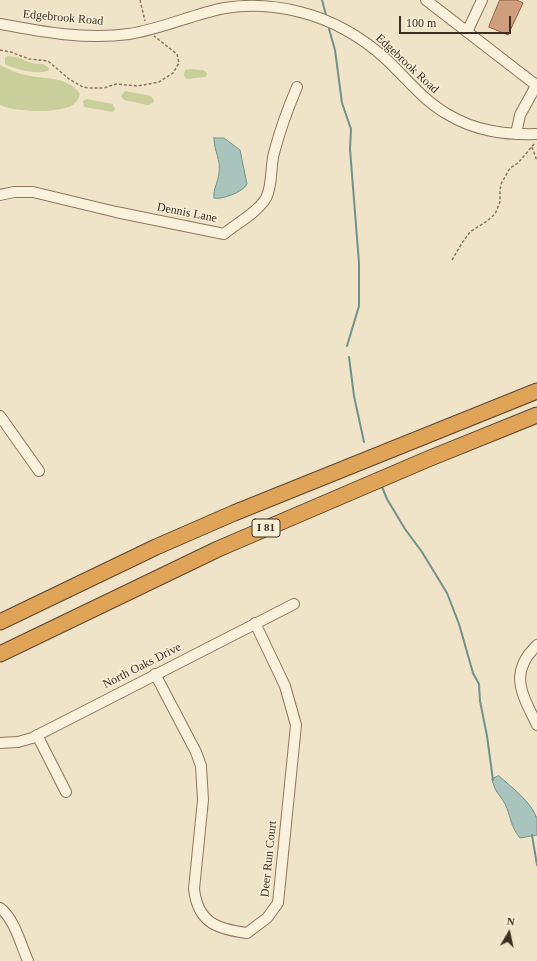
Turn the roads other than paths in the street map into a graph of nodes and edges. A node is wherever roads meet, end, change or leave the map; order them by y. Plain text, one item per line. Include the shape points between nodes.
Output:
1 (426, 0) edge
2 (482, 0) edge
3 (0, 24) edge
4 (467, 32) junction
5 (537, 84) edge
6 (298, 87) dead end
7 (516, 134) junction
8 (537, 137) edge
9 (0, 195) edge
10 (537, 392) edge
11 (537, 415) edge
12 (0, 416) edge
13 (39, 471) dead end
14 (294, 604) dead end
15 (0, 622) edge
16 (255, 623) junction
17 (537, 645) edge
18 (0, 654) edge
19 (155, 674) junction
20 (537, 725) edge
21 (37, 735) junction
22 (0, 743) edge
23 (66, 792) dead end
24 (0, 908) edge
25 (28, 961) edge

1 - 4 street
2 - 4 street
3 - 7 street, Edgebrook Road via 91,36 150,29 200,14 241,6 275,7 300,12 335,25 371,47 431,104 448,115 480,129
4 - 5 street
5 - 7 street via 520,116
6 - 9 street, Dennis Lane via 287,110 273,154 266,198 254,211 224,234 32,192
7 - 8 street, Edgebrook Road
10 - 15 highway, I 81 via 234,513
11 - 18 highway, I 81 via 225,546
12 - 13 street
14 - 16 street, North Oaks Drive
16 - 19 street, North Oaks Drive
16 - 19 street, Deer Run Court via 285,686 296,725 278,903 267,918 247,933 229,931 209,922 196,902 194,889 203,800 201,766
17 - 20 street via 526,658 519,674 521,686
19 - 21 street, North Oaks Drive
21 - 22 street, North Oaks Drive via 18,742
21 - 23 street
24 - 25 street via 9,918

